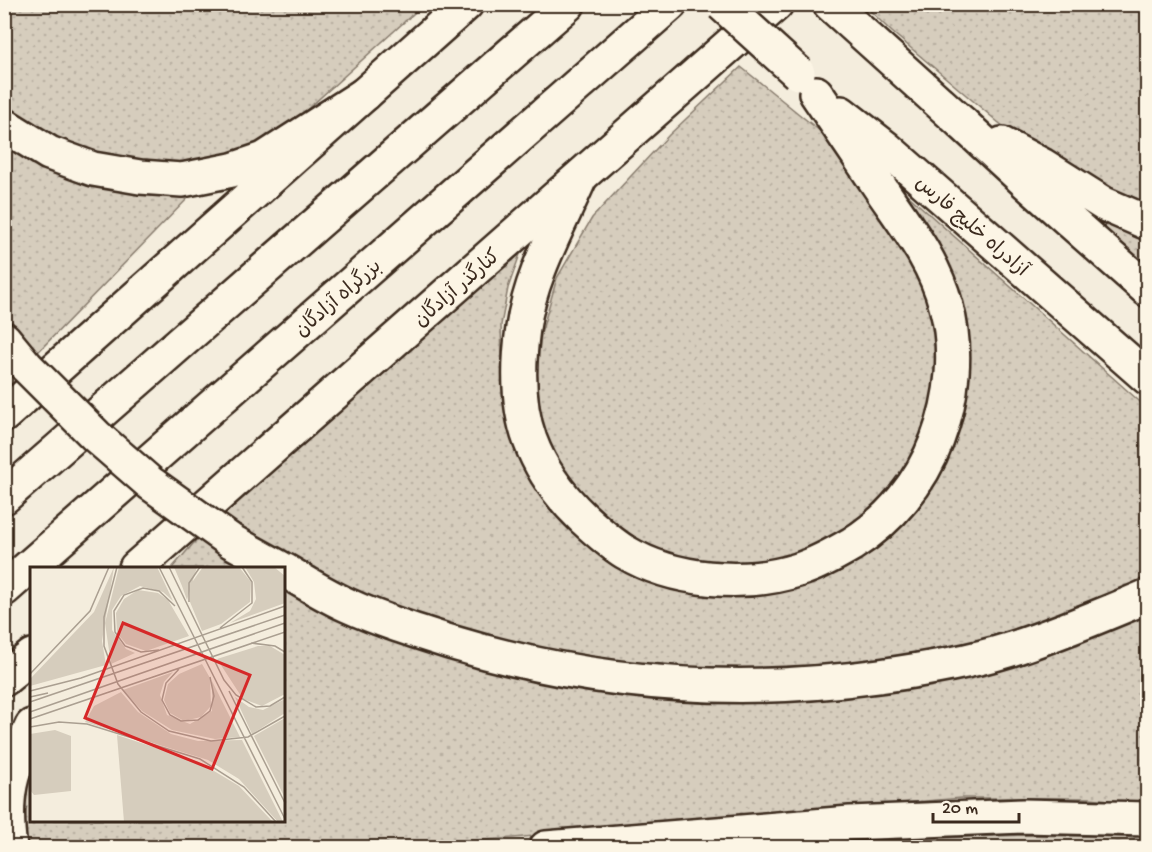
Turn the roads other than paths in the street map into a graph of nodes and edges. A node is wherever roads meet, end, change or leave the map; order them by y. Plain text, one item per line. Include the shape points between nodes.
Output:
1 (466, 4) edge
2 (568, 4) edge
3 (670, 4) edge
4 (722, 4) edge
5 (776, 4) edge
6 (840, 14) edge
7 (807, 83) junction
8 (365, 94) junction
9 (962, 123) junction
10 (4, 125) edge
11 (580, 178) junction
12 (1148, 223) edge
13 (1148, 290) edge
14 (4, 339) edge
15 (1148, 378) edge
16 (4, 415) edge
17 (4, 497) edge
18 (183, 529) junction
19 (137, 567) edge
20 (155, 567) edge
21 (278, 567) edge
22 (285, 571) edge
23 (4, 589) edge
24 (1148, 596) edge
25 (30, 658) edge
26 (4, 679) edge
27 (30, 730) edge
28 (1148, 819) edge
29 (10, 848) edge
30 (546, 848) edge

1 - 8 main road
2 - 17 main road
3 - 23 main road, بزرگراه آزادگان
4 - 7 main road, bridge
5 - 11 main road, کنارگذر آزادگان
6 - 9 main road
7 - 11 main road via 923,250 947,309 953,374 941,430 912,488 867,534 832,556 798,570 762,578 723,578 654,566 625,552 598,532 570,505 545,472 521,405 519,362 523,325 536,277
7 - 15 main road, آزادراه خلیج فارس
8 - 10 main road via 264,159 182,180 93,170 50,153
8 - 16 main road
9 - 12 main road via 1042,165 1104,204
9 - 13 main road
11 - 18 main road, کنارگذر آزادگان
14 - 21 main road, bridge via 96,436 150,483 231,541
18 - 19 main road, کنارگذر آزادگان
18 - 20 main road
22 - 24 main road via 374,616 508,659 598,676 698,686 810,683 965,661 1007,650
25 - 26 main road
27 - 29 main road via 8,789
28 - 30 main road via 1023,816 850,823

